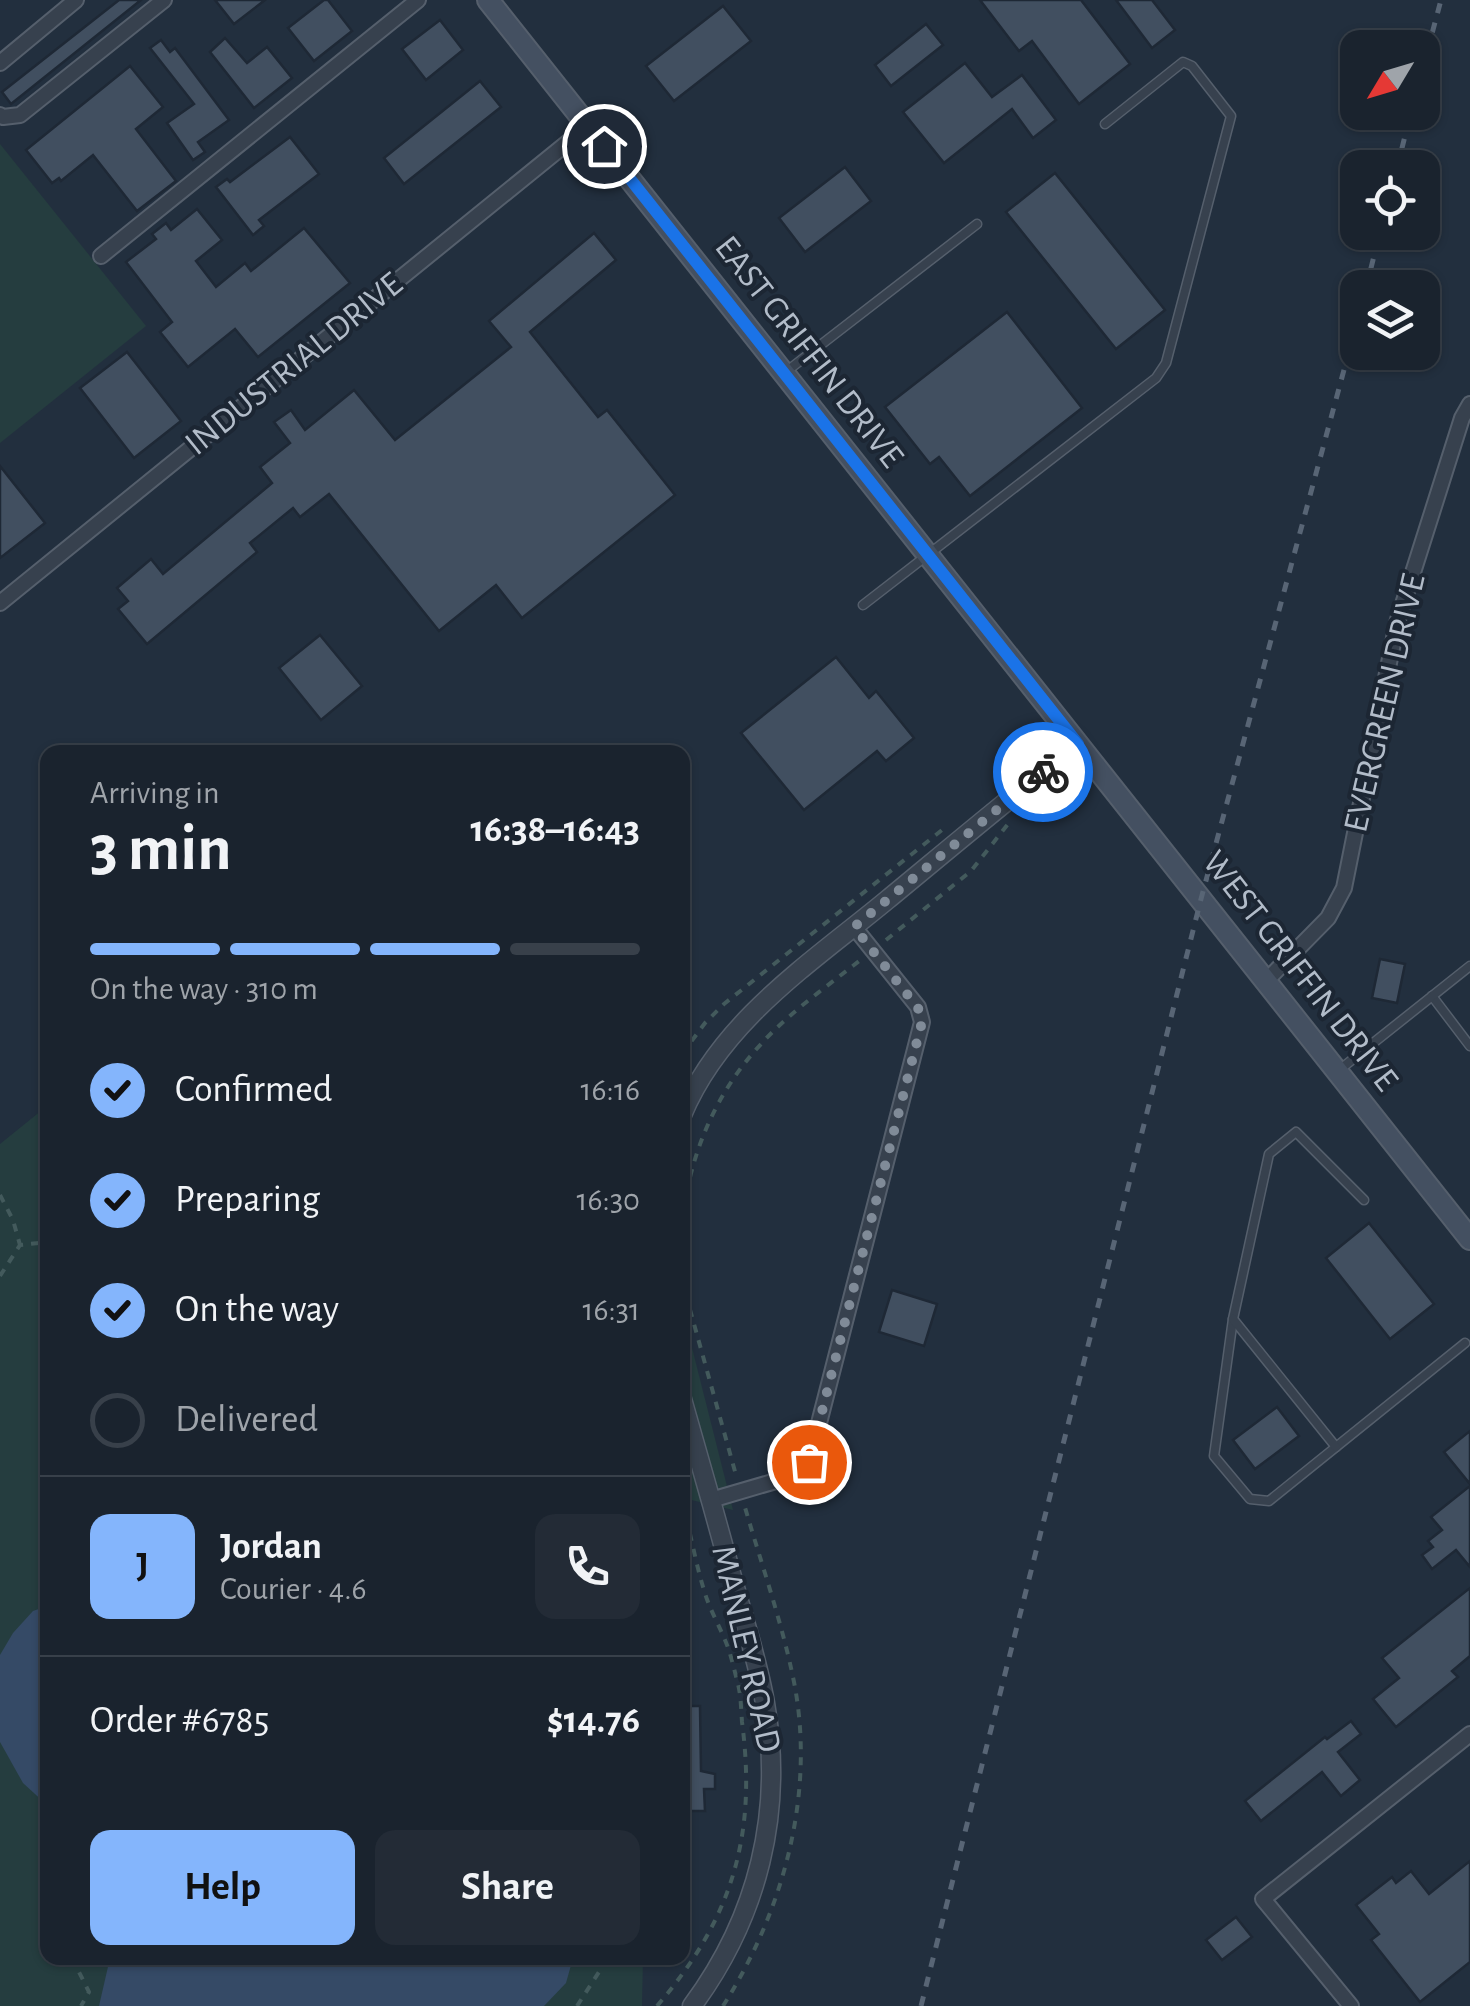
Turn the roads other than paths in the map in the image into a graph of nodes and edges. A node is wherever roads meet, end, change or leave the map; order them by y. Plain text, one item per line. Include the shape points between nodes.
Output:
1 (76, 0) edge
2 (164, 0) edge
3 (418, 0) edge
4 (488, 0) edge
5 (0, 63) edge
6 (0, 115) edge
7 (1105, 124) dead end
8 (588, 126) junction
9 (977, 224) dead end
10 (101, 256) dead end
11 (784, 373) junction
12 (1470, 404) edge
13 (928, 556) junction
14 (0, 603) edge
15 (864, 605) dead end
16 (1078, 744) junction
17 (854, 927) junction
18 (1470, 966) edge
19 (1266, 981) junction
20 (1432, 996) junction
21 (1470, 1046) edge
22 (1338, 1071) junction
23 (690, 1100) edge
24 (1364, 1200) dead end
25 (1470, 1239) edge
26 (1233, 1319) junction
27 (1465, 1342) dead end
28 (690, 1427) edge
29 (1336, 1447) junction
30 (711, 1500) junction
31 (1470, 1734) edge
32 (692, 2006) edge
33 (1352, 2006) edge

1 - 5 street
2 - 6 street via 20,115
3 - 10 street
4 - 8 main road, EAST GRIFFIN DRIVE
7 - 13 lane via 1184,62 1231,116 1166,363 1156,378
8 - 11 main road, EAST GRIFFIN DRIVE
8 - 14 street, INDUSTRIAL DRIVE
9 - 11 lane
11 - 13 main road, EAST GRIFFIN DRIVE
12 - 19 street, EVERGREEN DRIVE via 1397,623 1344,888 1328,918
13 - 15 lane
13 - 16 main road, EAST GRIFFIN DRIVE
16 - 17 street
16 - 19 main road, WEST GRIFFIN DRIVE
17 - 23 street via 740,1025
17 - 30 street via 922,1022 809,1462 792,1476
18 - 20 lane
19 - 22 main road, WEST GRIFFIN DRIVE
20 - 21 lane
20 - 22 lane
22 - 25 main road, WEST GRIFFIN DRIVE
24 - 26 lane via 1296,1132 1269,1154
26 - 29 lane
26 - 29 lane via 1214,1456 1250,1499 1270,1500
27 - 29 lane
28 - 30 street, MANLEY ROAD
30 - 32 street, MANLEY ROAD via 765,1701 772,1785 766,1844 750,1900
31 - 33 street via 1264,1899

